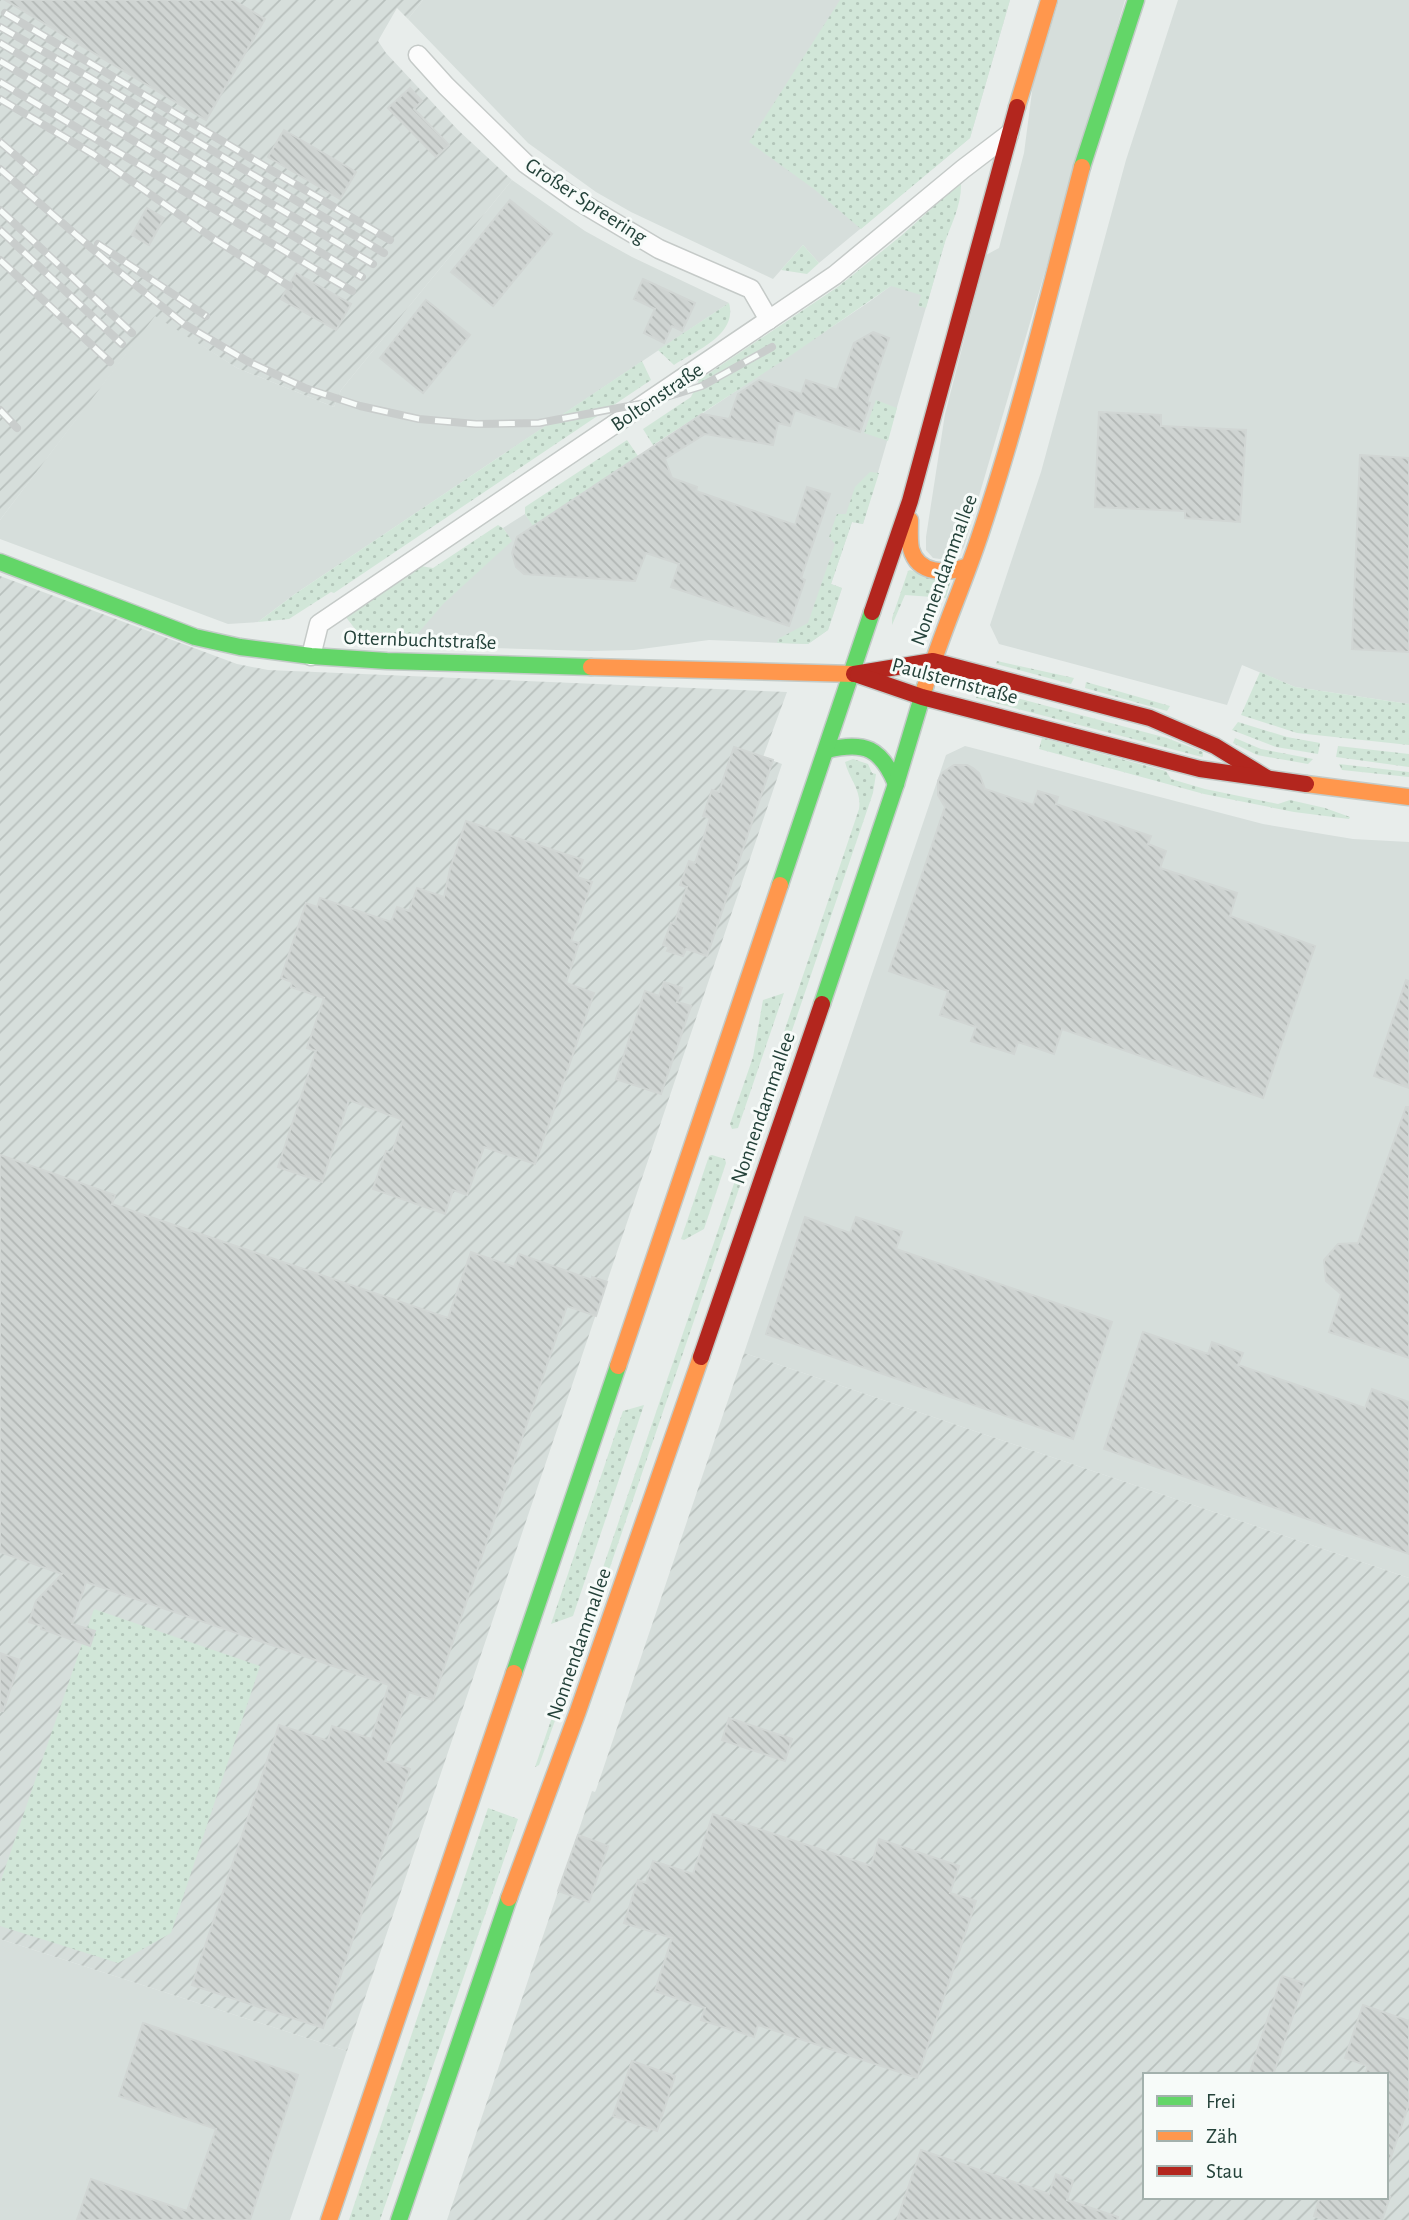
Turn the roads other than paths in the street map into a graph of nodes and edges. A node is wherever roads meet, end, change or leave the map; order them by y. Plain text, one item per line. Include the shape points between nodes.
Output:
1 (1049, 0) edge
2 (1136, 0) edge
3 (418, 55) dead end
4 (1009, 134) junction
5 (769, 320) junction
6 (910, 500) junction
7 (0, 562) edge
8 (968, 566) junction
9 (311, 656) junction
10 (933, 661) junction
11 (853, 674) junction
12 (922, 697) junction
13 (827, 750) junction
14 (1267, 778) junction
15 (896, 784) junction
16 (1409, 797) edge
17 (329, 2220) edge
18 (399, 2220) edge

1 - 4 main road
2 - 8 main road, Nonnendammallee via 1086,155 995,489
3 - 5 street, Großer Spreering via 526,164 659,249 751,289
4 - 5 street, Boltonstraße via 835,275
4 - 6 main road
5 - 9 street, Boltonstraße via 319,624
6 - 8 main road via 914,558 941,572
6 - 11 main road
7 - 9 main road, Otternbuchtstraße via 195,636
8 - 10 main road, Nonnendammallee
9 - 11 main road, Otternbuchtstraße
10 - 11 main road, Paulsternstraße
10 - 12 main road, Nonnendammallee
10 - 14 main road, Paulsternstraße via 1150,718 1215,746
11 - 12 main road, Paulsternstraße
11 - 13 main road
12 - 14 main road, Paulsternstraße via 1200,769
12 - 15 main road, Nonnendammallee
13 - 15 main road via 846,744 865,746 879,754
13 - 17 main road
14 - 16 main road, Paulsternstraße
15 - 18 main road, Nonnendammallee

